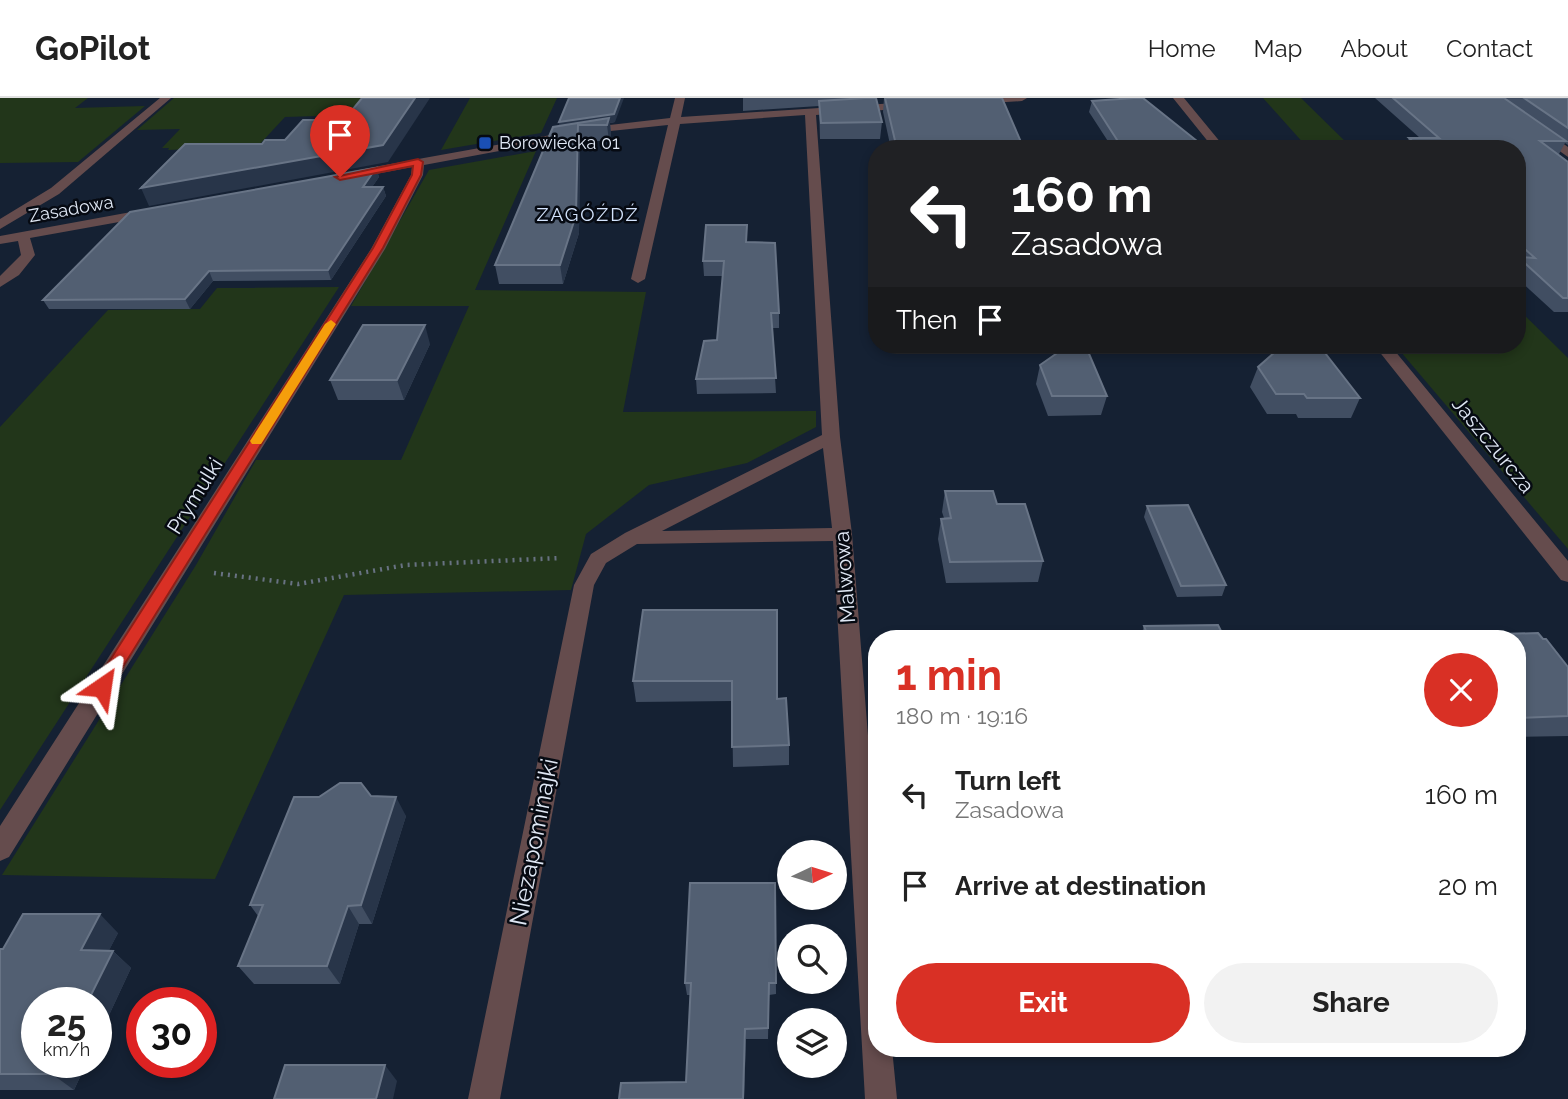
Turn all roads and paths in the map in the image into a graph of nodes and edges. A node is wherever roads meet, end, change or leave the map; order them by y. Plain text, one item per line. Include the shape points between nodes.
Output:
1 (166, 98) edge
2 (680, 98) edge
3 (1022, 98) edge
4 (1178, 98) edge
5 (956, 102) edge
6 (929, 104) edge
7 (810, 111) junction
8 (675, 121) junction
9 (1535, 129) edge
10 (1213, 140) edge
11 (1568, 153) edge
12 (418, 162) junction
13 (336, 177) edge
14 (173, 208) edge
15 (0, 225) edge
16 (23, 236) junction
17 (0, 240) edge
18 (638, 279) dead end
19 (0, 283) edge
20 (1389, 354) edge
21 (831, 437) junction
22 (842, 534) junction
23 (632, 538) junction
24 (598, 559) junction
25 (175, 571) junction
26 (1568, 575) edge
27 (0, 849) edge
28 (868, 914) edge
29 (878, 1057) edge
30 (484, 1099) edge
31 (881, 1099) edge

1 - 15 street via 55,191
2 - 8 street
3 - 5 street
4 - 10 street
6 - 7 street
7 - 8 street
7 - 21 street, Malwowa
8 - 12 street
8 - 18 street
9 - 11 street
12 - 13 street
12 - 25 street, Prymulki via 417,175 378,248
14 - 16 street, Zasadowa
16 - 17 street, Zasadowa
16 - 19 street via 28,254
20 - 26 street, Jaszczurcza
21 - 22 street, Malwowa
21 - 23 street
22 - 23 street
22 - 28 street, Malwowa
23 - 24 street
24 - 25 path via 406,565 298,584
24 - 30 street, Niezapominajki via 584,585
25 - 27 street, Prymulki
29 - 31 street, Malwowa

